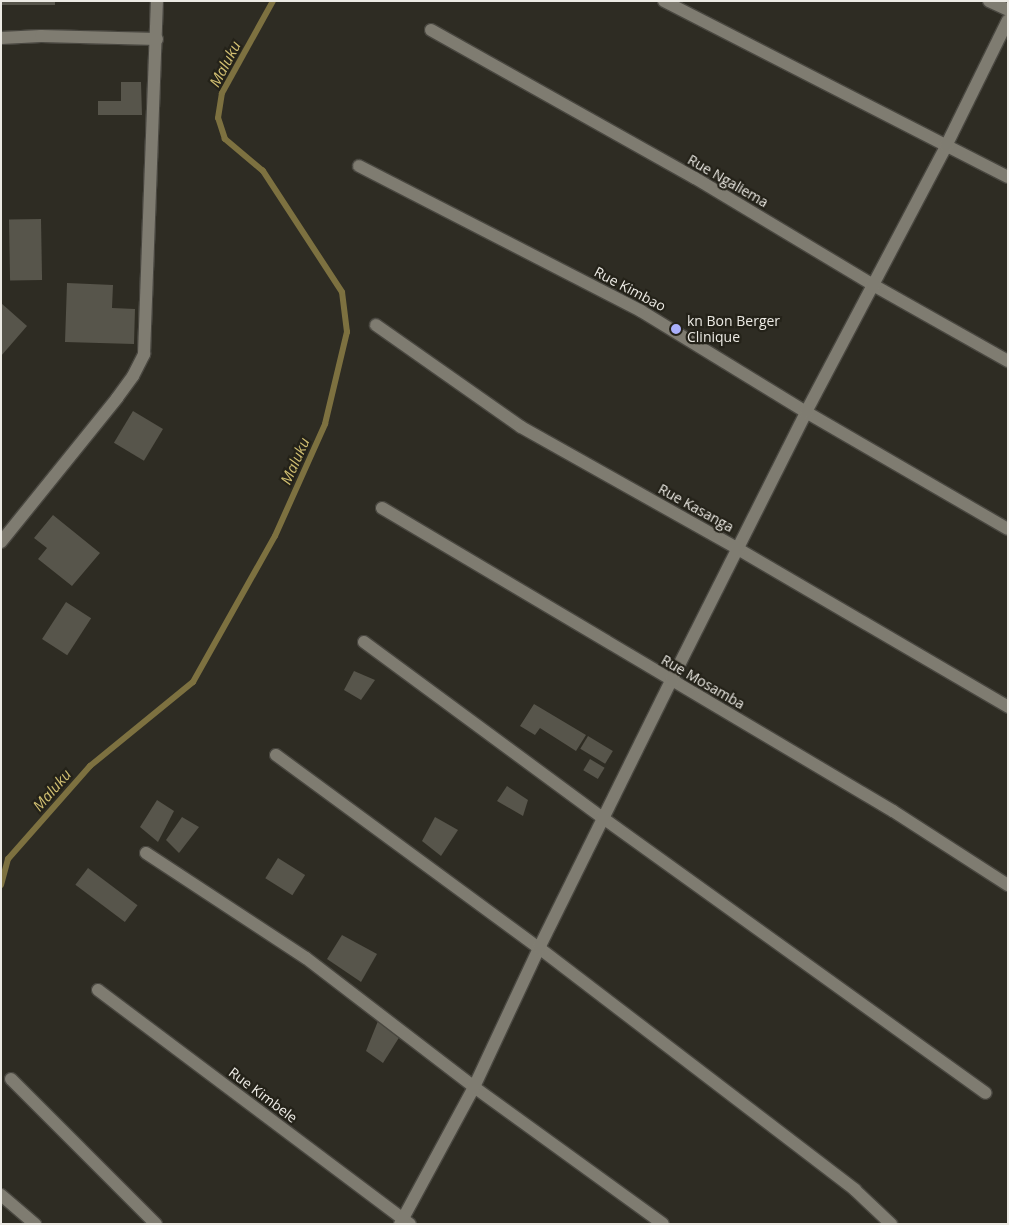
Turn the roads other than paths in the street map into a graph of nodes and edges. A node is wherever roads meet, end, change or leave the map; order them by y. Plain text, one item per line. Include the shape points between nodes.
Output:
1 (157, 1) edge
2 (664, 1) edge
3 (989, 1) edge
4 (1008, 10) edge
5 (1008, 20) edge
6 (431, 30) dead end
7 (1, 38) edge
8 (157, 39) junction
9 (946, 146) junction
10 (359, 166) dead end
11 (1008, 177) edge
12 (873, 285) junction
13 (376, 325) dead end
14 (1008, 361) edge
15 (806, 412) junction
16 (382, 508) dead end
17 (1008, 529) edge
18 (1, 542) edge
19 (738, 549) junction
20 (364, 642) dead end
21 (671, 681) junction
22 (1008, 707) edge
23 (276, 754) dead end
24 (603, 818) junction
25 (146, 853) dead end
26 (1008, 885) edge
27 (539, 948) junction
28 (98, 990) dead end
29 (11, 1079) dead end
30 (474, 1087) junction
31 (984, 1093) dead end
32 (1, 1195) edge
33 (404, 1222) edge
34 (35, 1224) edge
35 (156, 1224) edge
36 (663, 1224) edge
37 (891, 1224) edge

1 - 8 street
2 - 9 street
3 - 4 street
5 - 9 street
6 - 12 street, Rue Ngaliema via 694,178
7 - 8 street
8 - 18 street via 144,354 117,398
9 - 11 street
9 - 12 street
10 - 15 street, Rue Kimbao via 641,311
12 - 14 street, Rue Ngaliema
12 - 15 street
13 - 19 street, Rue Kasanga via 522,427
15 - 17 street, Rue Kimbao
15 - 19 street
16 - 21 street, Rue Mosamba
19 - 21 street
19 - 22 street, Rue Kasanga
20 - 24 street
21 - 24 street
21 - 26 street, Rue Mosamba via 893,811
23 - 27 street
24 - 27 street
24 - 31 street
25 - 30 street via 306,958
27 - 30 street
27 - 37 street via 854,1190
28 - 33 street, Rue Kimbele
29 - 35 street
30 - 33 street
30 - 36 street
32 - 34 street

